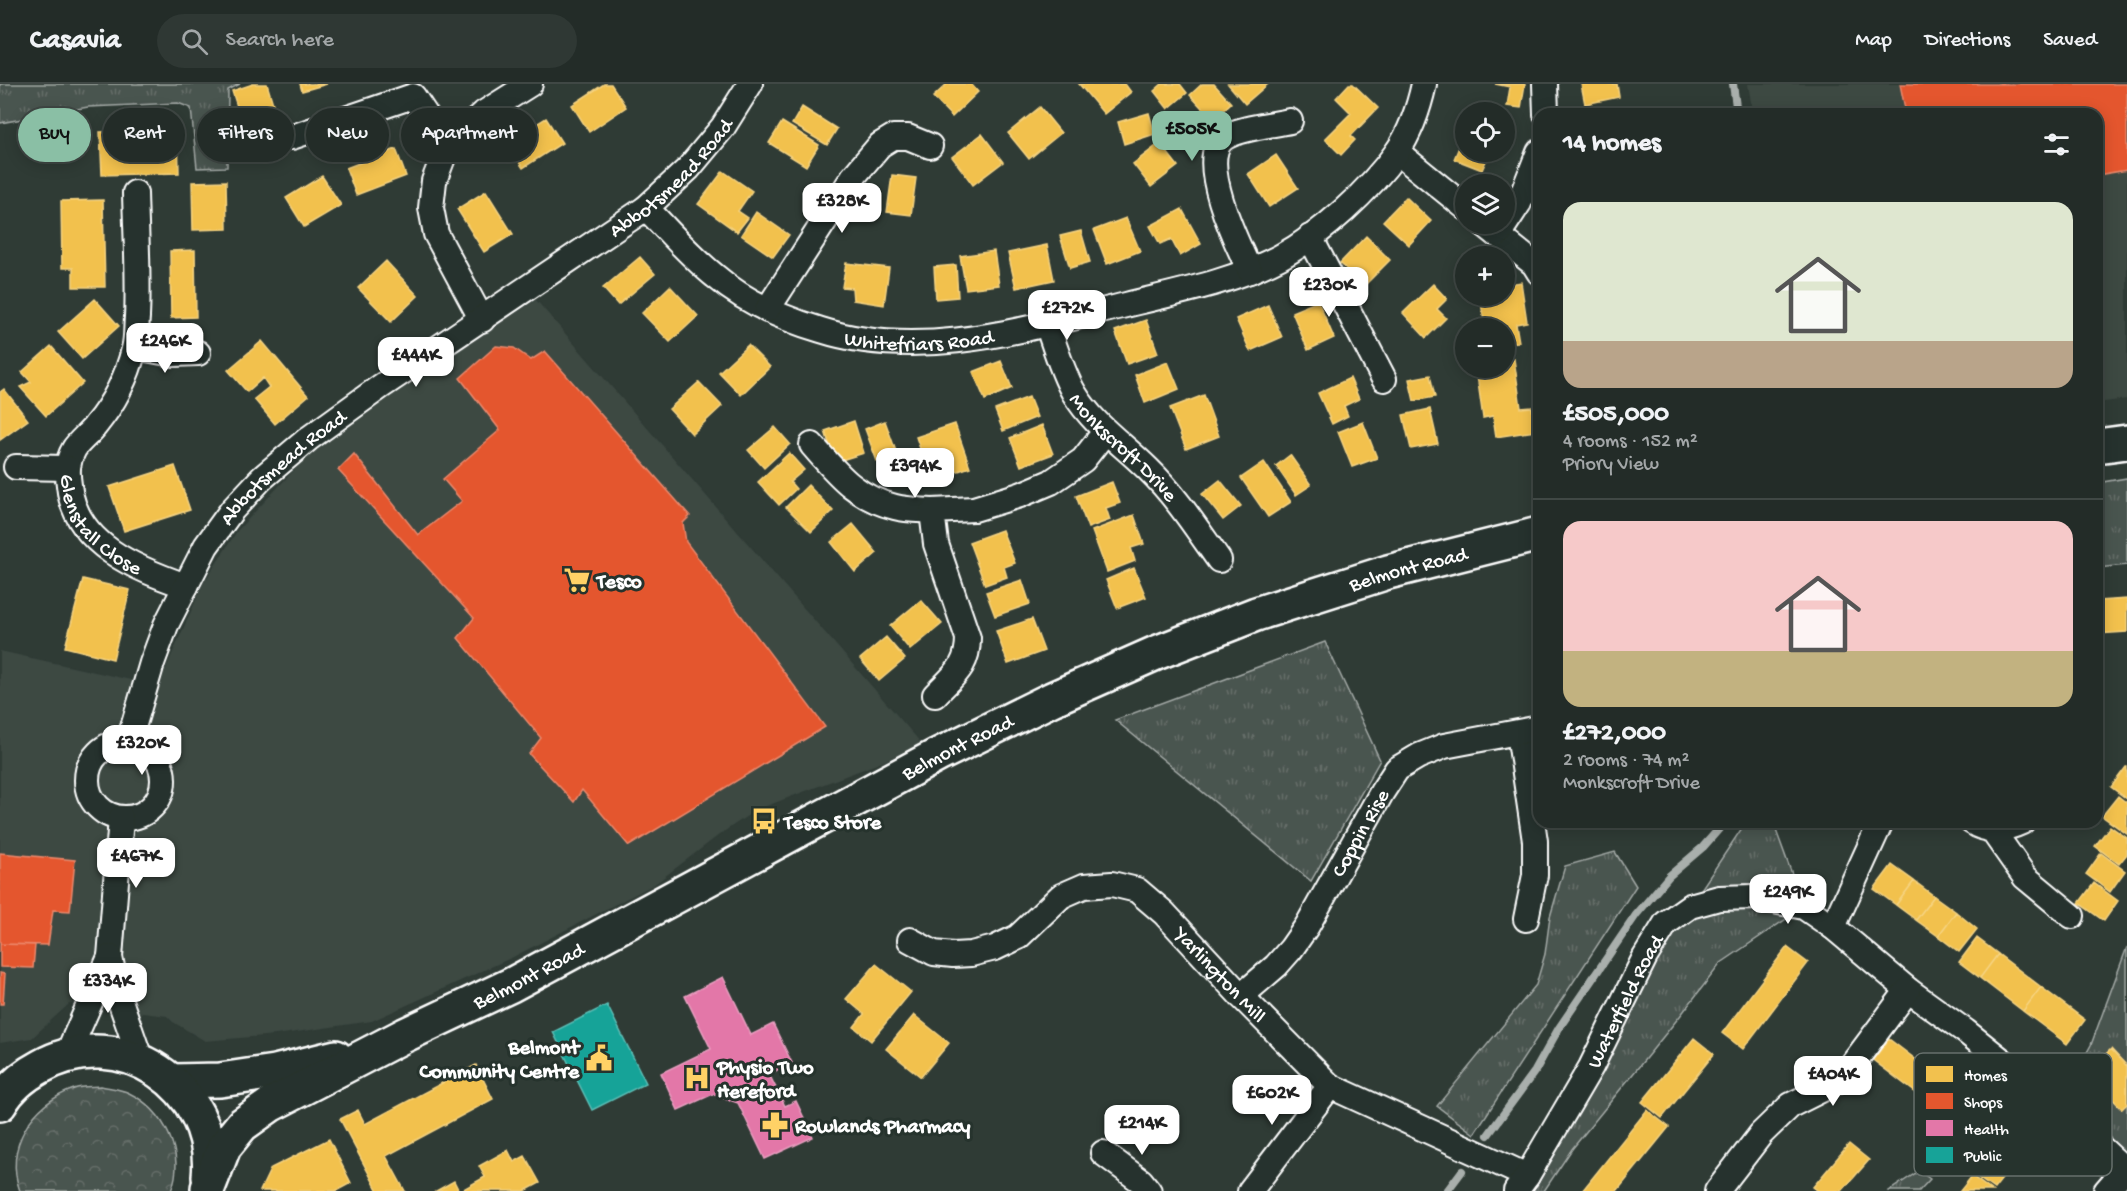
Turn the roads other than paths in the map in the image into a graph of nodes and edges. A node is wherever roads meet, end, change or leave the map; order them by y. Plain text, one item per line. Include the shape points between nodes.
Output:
1 (530, 84) edge
2 (750, 84) edge
3 (1424, 84) edge
4 (1545, 84) edge
5 (421, 108) edge
6 (492, 108) edge
7 (1546, 108) edge
8 (1290, 121) dead end
9 (294, 136) edge
10 (919, 142) dead end
11 (1397, 152) junction
12 (441, 162) edge
13 (1533, 167) edge
14 (135, 193) dead end
15 (1455, 199) edge
16 (1515, 207) edge
17 (646, 208) junction
18 (1497, 234) edge
19 (1310, 237) junction
20 (1533, 263) edge
21 (1250, 271) junction
22 (767, 310) junction
23 (482, 320) junction
24 (1047, 324) junction
25 (135, 347) junction
26 (198, 353) dead end
27 (1384, 379) dead end
28 (1105, 432) junction
29 (2127, 442) edge
30 (812, 445) dead end
31 (2103, 445) edge
32 (16, 467) dead end
33 (67, 468) junction
34 (932, 511) junction
35 (1533, 536) edge
36 (1219, 560) dead end
37 (186, 586) junction
38 (935, 695) dead end
39 (1529, 731) edge
40 (129, 741) junction
41 (121, 818) junction
42 (1533, 819) edge
43 (1533, 828) edge
44 (1878, 828) edge
45 (1984, 828) edge
46 (2072, 916) dead end
47 (1526, 919) dead end
48 (1833, 927) junction
49 (910, 940) dead end
50 (110, 957) junction
51 (1908, 990) junction
52 (1241, 996) junction
53 (405, 1035) junction
54 (1992, 1053) edge
55 (67, 1055) junction
56 (141, 1061) junction
57 (173, 1082) junction
58 (1330, 1086) junction
59 (1, 1100) edge
60 (1103, 1153) dead end
61 (2112, 1157) edge
62 (2126, 1170) edge
63 (1522, 1184) edge
64 (208, 1190) edge
65 (1149, 1191) edge
66 (1250, 1191) edge
67 (1718, 1191) edge
68 (2106, 1191) edge

1 - 6 street
2 - 17 street, Abbotsmead Road via 723,127 688,169
3 - 11 street, Whitefriars Road
4 - 7 street
5 - 9 street via 413,96
8 - 21 street via 1224,137 1215,147 1213,168 1233,236
10 - 22 street via 893,137 880,145 854,177
11 - 15 street
11 - 19 street, Whitefriars Road via 1357,199
12 - 23 street via 431,208 436,234
13 - 16 street
14 - 25 street, Glenstall Close
17 - 22 street, Whitefriars Road via 714,276
17 - 23 street, Abbotsmead Road
18 - 20 street
19 - 21 street, Whitefriars Road
19 - 27 street
21 - 24 street, Whitefriars Road
22 - 24 street, Whitefriars Road via 822,331 870,341 977,338
23 - 37 street, Abbotsmead Road via 380,387 262,478 213,537
24 - 28 street, Monkscroft Drive via 1074,392
25 - 26 street via 173,354
25 - 33 street, Glenstall Close via 116,398 74,448
28 - 34 street via 1083,460 1051,482 974,509
28 - 36 street, Monkscroft Drive via 1148,469
29 - 31 highway
30 - 34 street via 846,483 866,497 896,508
32 - 33 street
33 - 37 street, Glenstall Close via 70,496 80,518 99,543 144,572
34 - 38 street via 936,544 968,638 968,653 961,667
35 - 53 highway, Belmont Road via 1388,572 1256,614 1052,699 938,755 511,985
37 - 40 street, Abbotsmead Road via 152,663
39 - 42 street, Coppin Rise
39 - 52 street, Coppin Rise via 1444,746 1397,770 1307,926 1284,957
40 - 41 street via 141,744 155,756 164,785 144,814
40 - 41 street via 106,746 96,753 86,776 87,788 99,809
41 - 50 street
43 - 47 street, Coppin Rise via 1534,875
44 - 48 street
45 - 46 street via 2025,877
48 - 51 street, Waterfield Road
48 - 63 street, Waterfield Road via 1804,907 1754,897 1719,898 1690,906 1666,923 1591,1067
49 - 52 street, Yarlington Mill via 934,953 962,954 995,948 1018,937 1061,896 1084,886 1112,885 1137,890
50 - 55 street
50 - 56 street via 117,992
51 - 54 street, Waterfield Road
51 - 67 street via 1843,1077 1791,1105 1761,1134
52 - 58 street, Yarlington Mill
53 - 57 highway, Belmont Road via 275,1072
53 - 64 highway, Belmont Road via 270,1105 242,1125 224,1147
55 - 56 highway via 104,1052
55 - 59 highway via 31,1072
56 - 57 highway
57 - 64 highway via 200,1119 208,1142
58 - 63 street, Yarlington Mill
58 - 66 street
60 - 65 street
61 - 62 street, Waterfield Road
62 - 68 street

